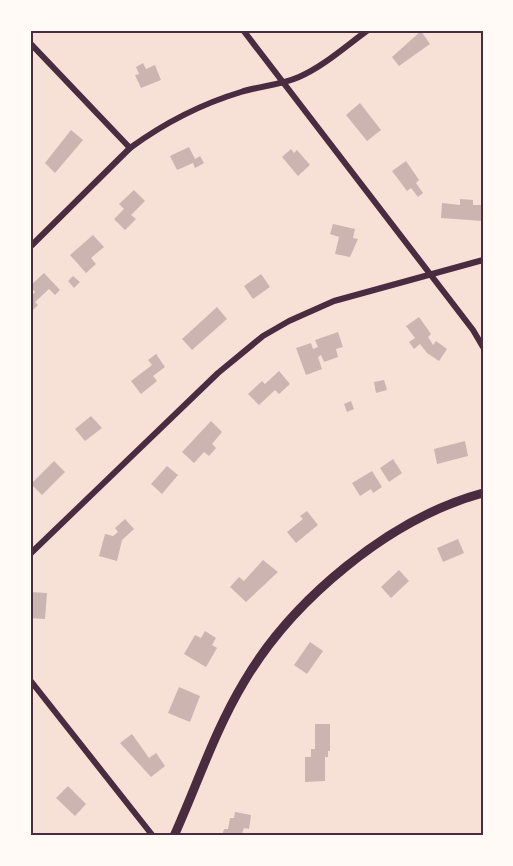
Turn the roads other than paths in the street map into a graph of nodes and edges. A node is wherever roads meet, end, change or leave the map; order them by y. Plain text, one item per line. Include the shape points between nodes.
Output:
1 (243, 30) edge
2 (368, 30) edge
3 (30, 43) edge
4 (281, 82) junction
5 (130, 148) junction
6 (30, 247) edge
7 (483, 260) edge
8 (429, 275) junction
9 (483, 347) edge
10 (483, 493) edge
11 (30, 554) edge
12 (30, 680) edge
13 (153, 836) edge
14 (174, 836) edge

1 - 4 street
2 - 4 street via 312,71
3 - 5 street
4 - 5 street via 239,92 186,114
4 - 8 street
5 - 6 street
7 - 8 street
8 - 9 street
8 - 11 street via 334,301 263,336 218,373
10 - 14 street via 417,518 390,534 344,570 280,632 261,655 230,707
12 - 13 street

